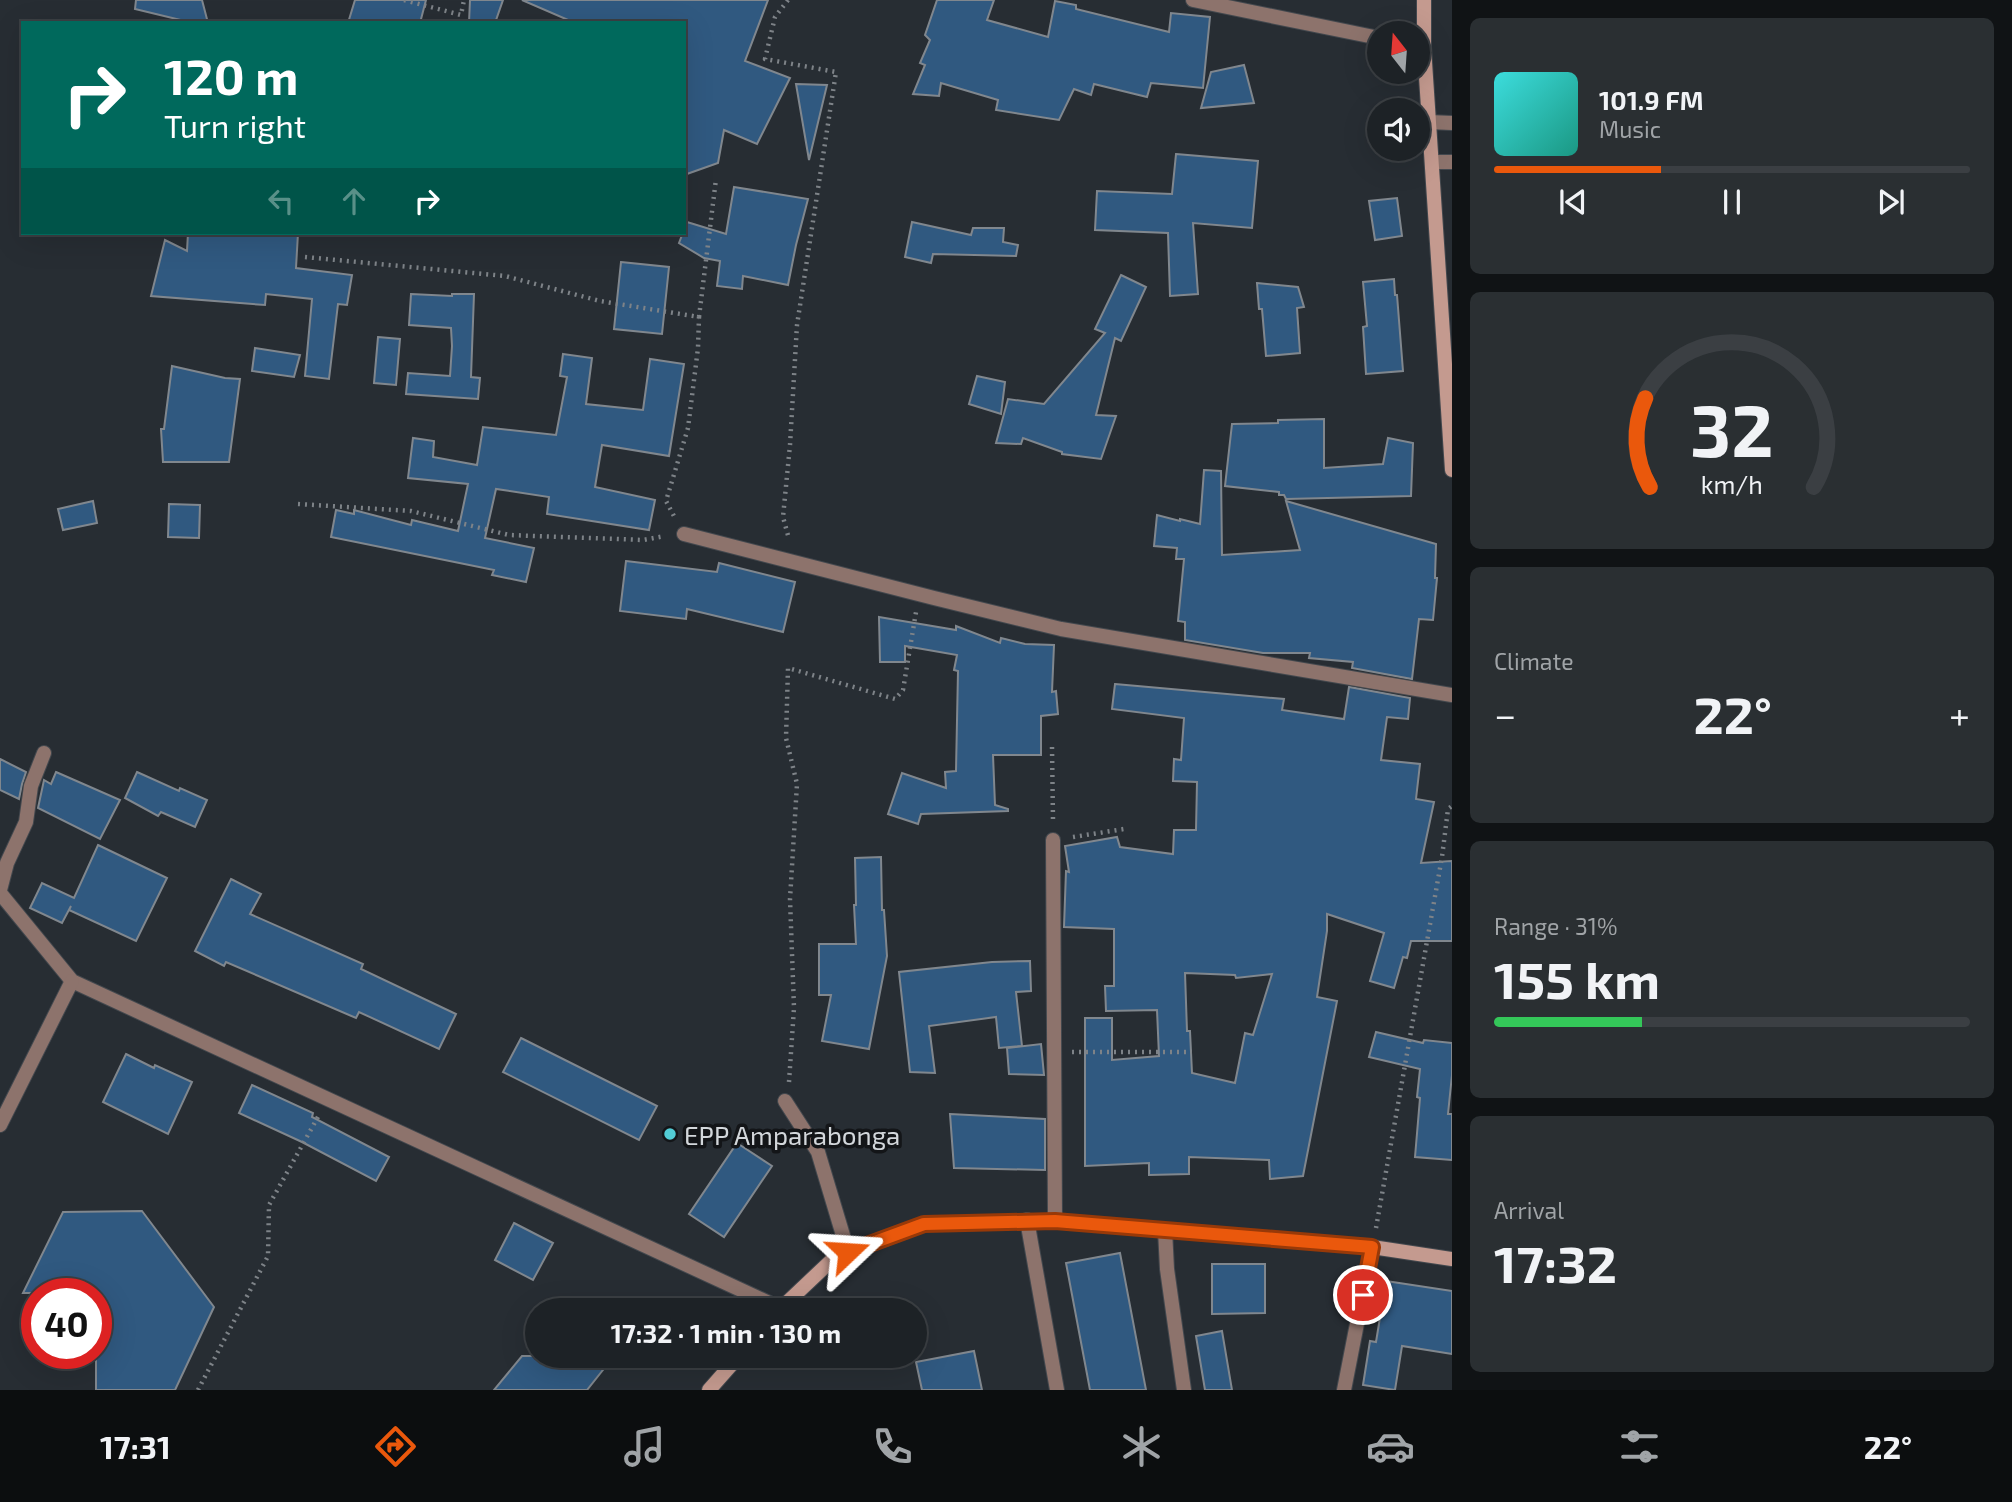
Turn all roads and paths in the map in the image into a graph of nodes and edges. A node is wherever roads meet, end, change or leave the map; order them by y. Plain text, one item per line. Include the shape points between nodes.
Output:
1 (404, 0) edge
2 (464, 0) edge
3 (789, 0) edge
4 (1193, 0) edge
5 (1424, 0) edge
6 (1423, 21) edge
7 (1367, 36) edge
8 (1430, 122) edge
9 (1452, 123) edge
10 (1430, 135) edge
11 (1432, 162) junction
12 (1452, 162) edge
13 (716, 179) dead end
14 (305, 257) dead end
15 (699, 317) junction
16 (1452, 470) edge
17 (298, 504) dead end
18 (684, 534) junction
19 (794, 562) junction
20 (919, 594) junction
21 (1452, 695) edge
22 (1052, 747) dead end
23 (44, 753) dead end
24 (1452, 806) edge
25 (1124, 829) dead end
26 (1053, 840) junction
27 (0, 891) edge
28 (72, 981) junction
29 (1054, 1052) junction
30 (1192, 1052) dead end
31 (328, 1099) junction
32 (785, 1101) joint
33 (0, 1125) edge
34 (1027, 1220) junction
35 (1055, 1221) junction
36 (1165, 1230) junction
37 (1372, 1247) junction
38 (848, 1252) junction
39 (1452, 1259) edge
40 (755, 1298) edge
41 (791, 1298) edge
42 (728, 1368) edge
43 (198, 1390) edge
44 (709, 1390) edge
45 (1057, 1390) edge
46 (1184, 1390) edge
47 (1344, 1390) edge

1 - 2 path via 461,15
3 - 19 path via 775,17 765,59 836,72 797,325 783,517
4 - 7 street
5 - 6 street
8 - 9 street
10 - 11 street
11 - 12 street
11 - 16 street
13 - 15 path
14 - 15 path via 505,276 600,301
15 - 18 path via 688,428 666,501
17 - 18 path via 411,511 509,535 643,540
18 - 19 street
19 - 20 street
20 - 21 street via 1061,628
20 - 32 path via 903,690 895,699 788,668 786,738 797,784 790,898 794,1008
22 - 26 path
23 - 27 street via 31,786 26,822
24 - 37 path
25 - 26 path
26 - 29 street
27 - 28 street
28 - 31 street
28 - 33 street
29 - 30 path
29 - 35 street
31 - 40 street
31 - 43 path via 269,1205 268,1256
32 - 38 street via 818,1152
34 - 35 street
34 - 38 street via 924,1224
34 - 45 street
35 - 36 street
36 - 37 street
36 - 46 street
37 - 39 street
37 - 47 street
38 - 41 street via 833,1259
42 - 44 street

